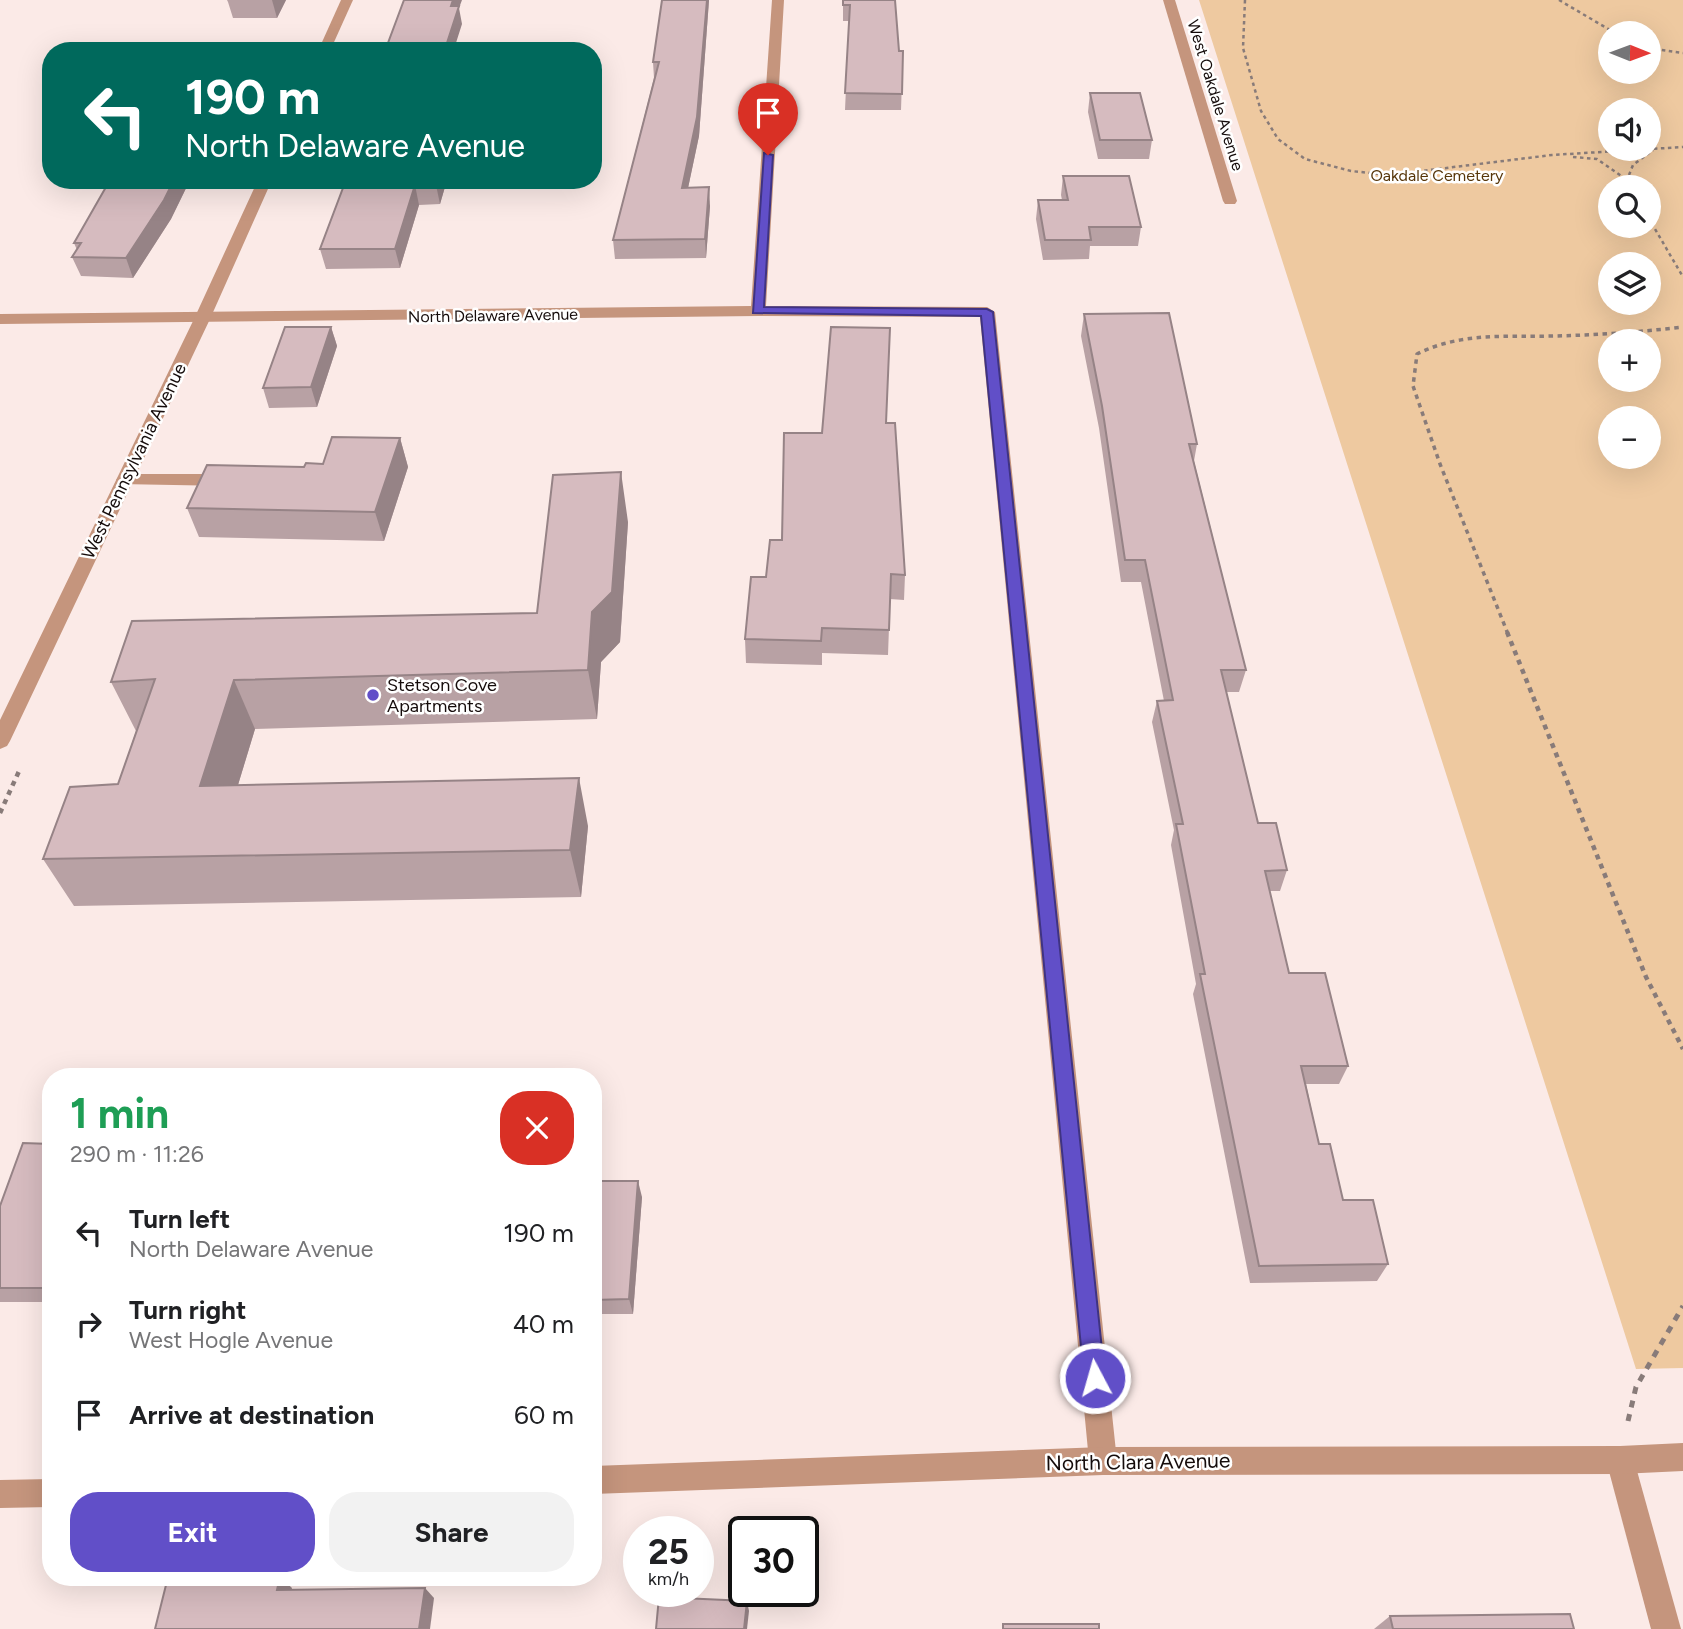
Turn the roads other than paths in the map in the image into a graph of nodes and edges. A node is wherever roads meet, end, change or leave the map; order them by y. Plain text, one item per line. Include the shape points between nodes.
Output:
1 (347, 0) edge
2 (778, 0) edge
3 (1169, 0) edge
4 (328, 42) edge
5 (261, 189) edge
6 (1230, 201) dead end
7 (758, 311) junction
8 (0, 319) edge
9 (202, 319) junction
10 (125, 480) junction
11 (244, 480) edge
12 (0, 741) edge
13 (1683, 1457) edge
14 (1620, 1460) junction
15 (1103, 1461) junction
16 (602, 1480) edge
17 (42, 1493) edge
18 (0, 1494) edge
19 (1666, 1629) edge

1 - 4 street
2 - 7 street
3 - 6 street, West Oakdale Avenue
5 - 9 street, West Pennsylvania Avenue
7 - 9 street, North Delaware Avenue
7 - 15 street, North Delaware Avenue via 987,312
8 - 9 street, North Delaware Avenue
9 - 10 street, West Pennsylvania Avenue
10 - 11 street
10 - 12 street, West Pennsylvania Avenue
13 - 14 street, North Clara Avenue
14 - 15 street, North Clara Avenue
14 - 19 street
15 - 16 street, North Clara Avenue
17 - 18 street

